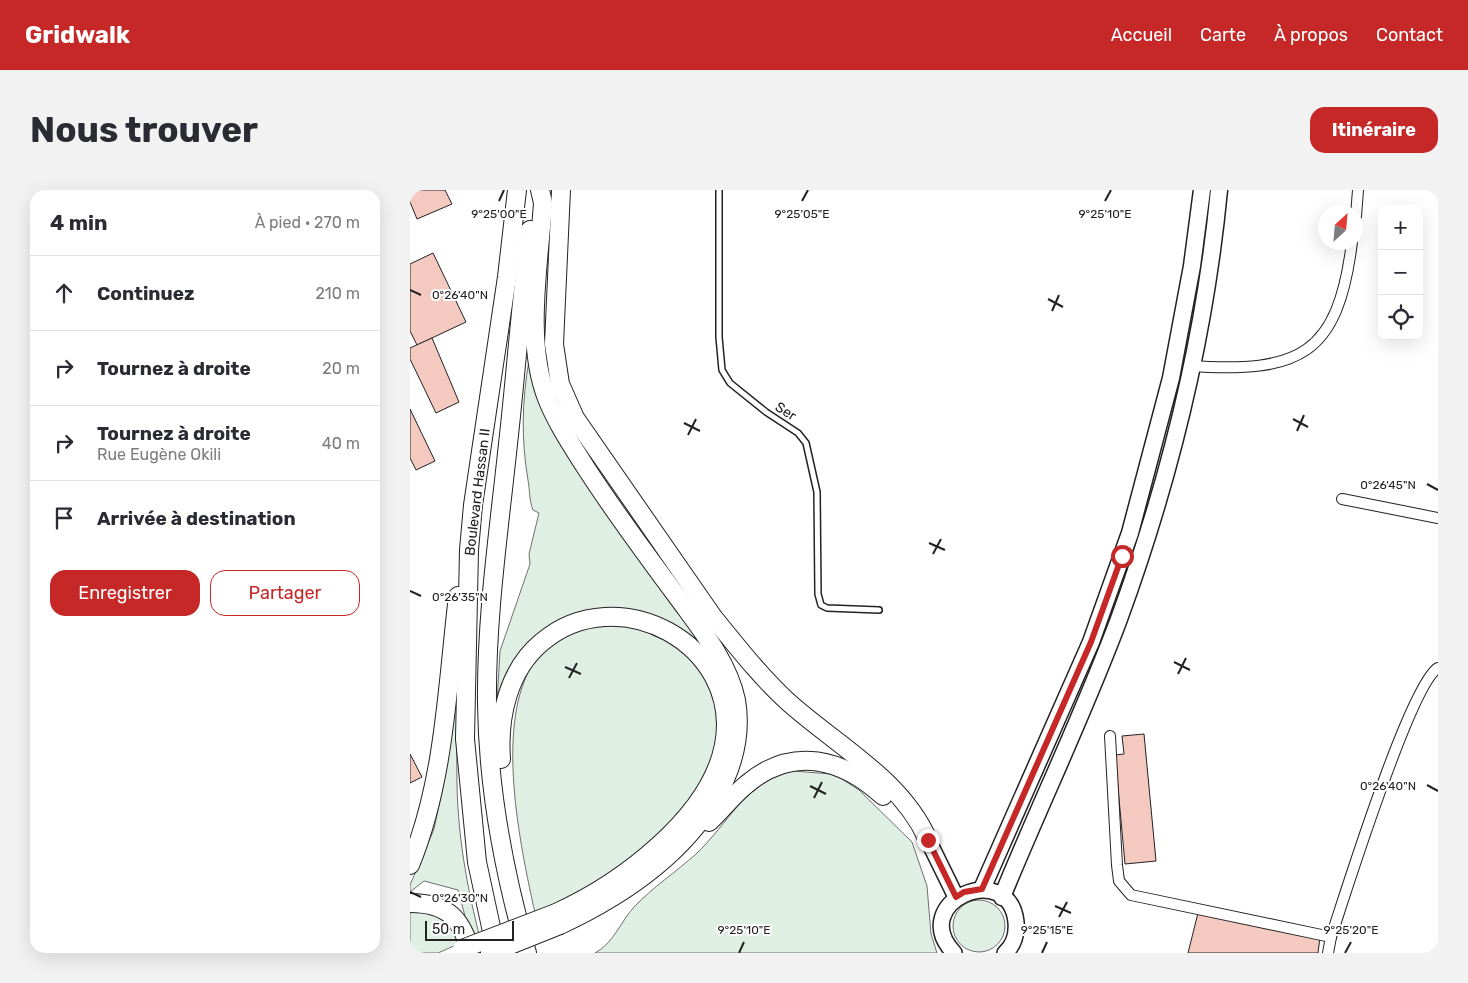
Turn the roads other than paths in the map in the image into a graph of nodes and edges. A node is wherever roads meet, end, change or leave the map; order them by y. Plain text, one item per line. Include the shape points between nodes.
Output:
1 (517, 190) edge
2 (536, 190) edge
3 (540, 190) edge
4 (561, 190) edge
5 (719, 190) edge
6 (1202, 190) edge
7 (1219, 190) edge
8 (1358, 190) edge
9 (1357, 205) edge
10 (1351, 250) edge
11 (1190, 366) junction
12 (1342, 499) dead end
13 (1438, 518) edge
14 (469, 550) junction
15 (879, 610) dead end
16 (1438, 668) edge
17 (1110, 736) dead end
18 (928, 840) junction
19 (681, 843) junction
20 (504, 854) junction
21 (410, 865) edge
22 (982, 889) junction
23 (956, 897) junction
24 (1002, 897) junction
25 (410, 903) edge
26 (558, 919) junction
27 (1330, 937) junction
28 (494, 950) edge
29 (463, 952) edge
30 (526, 953) edge
31 (954, 953) edge
32 (1005, 953) edge
33 (1328, 953) edge

1 - 14 highway, Boulevard Hassan II via 508,277 472,505
2 - 20 highway, Boulevard Hassan II via 523,284 489,637 488,735
3 - 19 highway via 543,204 536,345 547,399 568,441 714,650 736,700 738,726 731,769 704,817
4 - 18 highway via 554,344 560,384 575,418 736,646 785,698 892,788 921,824
5 - 15 lane, Ser via 722,370 730,383 798,432 806,443 817,492 818,594 821,605
6 - 22 main road via 1192,266 1172,371 1132,526 1091,642
7 - 11 main road via 1213,242
8 - 9 street
10 - 11 street via 1345,288 1338,307 1326,331 1306,351 1284,362
11 - 24 main road via 1161,490 1133,577 1092,685
12 - 13 street
14 - 21 highway via 459,581 451,675 433,792
14 - 28 highway, Boulevard Hassan II via 465,739 477,862
16 - 27 street via 1421,690 1401,733
17 - 27 street via 1116,865 1119,881 1131,895
18 - 19 highway via 858,775 830,763 814,761 773,767 758,776
18 - 23 main road
19 - 26 highway via 624,890
20 - 26 highway via 507,828 502,720 514,678 531,652 565,626 604,616 643,621 684,641 708,667 723,697 725,738 714,772 692,810 657,847
20 - 30 highway, Boulevard Hassan II
22 - 23 main road
22 - 24 main road
23 - 31 main road via 944,916 942,926 944,938
24 - 32 main road via 1013,911 1016,928 1014,940
25 - 29 highway via 436,907 457,918
26 - 28 highway, bridge
26 - 29 highway, bridge
27 - 33 street

